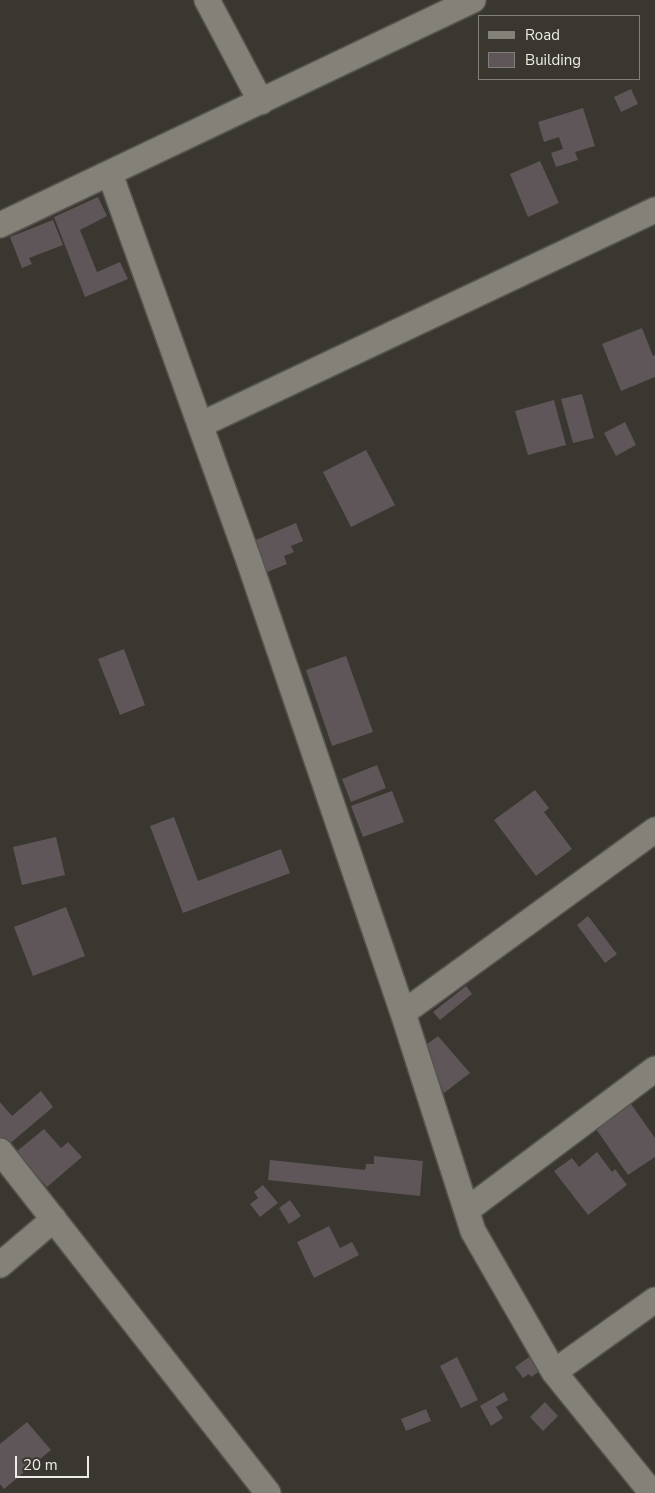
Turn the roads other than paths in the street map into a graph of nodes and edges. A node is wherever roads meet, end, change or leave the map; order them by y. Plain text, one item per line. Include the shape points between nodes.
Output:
1 (207, 0) edge
2 (473, 0) edge
3 (430, 9) edge
4 (261, 102) junction
5 (110, 174) junction
6 (655, 210) edge
7 (0, 225) edge
8 (200, 425) junction
9 (655, 830) edge
10 (403, 1013) junction
11 (655, 1068) edge
12 (0, 1151) edge
13 (467, 1210) junction
14 (54, 1219) junction
15 (0, 1264) edge
16 (655, 1300) edge
17 (554, 1372) junction
18 (268, 1493) edge
19 (652, 1493) edge

1 - 4 street
2 - 3 street
3 - 4 street
4 - 5 street
5 - 7 street
5 - 8 street
6 - 8 street
8 - 10 street
9 - 10 street
10 - 13 street
11 - 13 street
12 - 14 street
13 - 17 street via 473,1231
14 - 15 street
14 - 18 street
16 - 17 street
17 - 19 street

